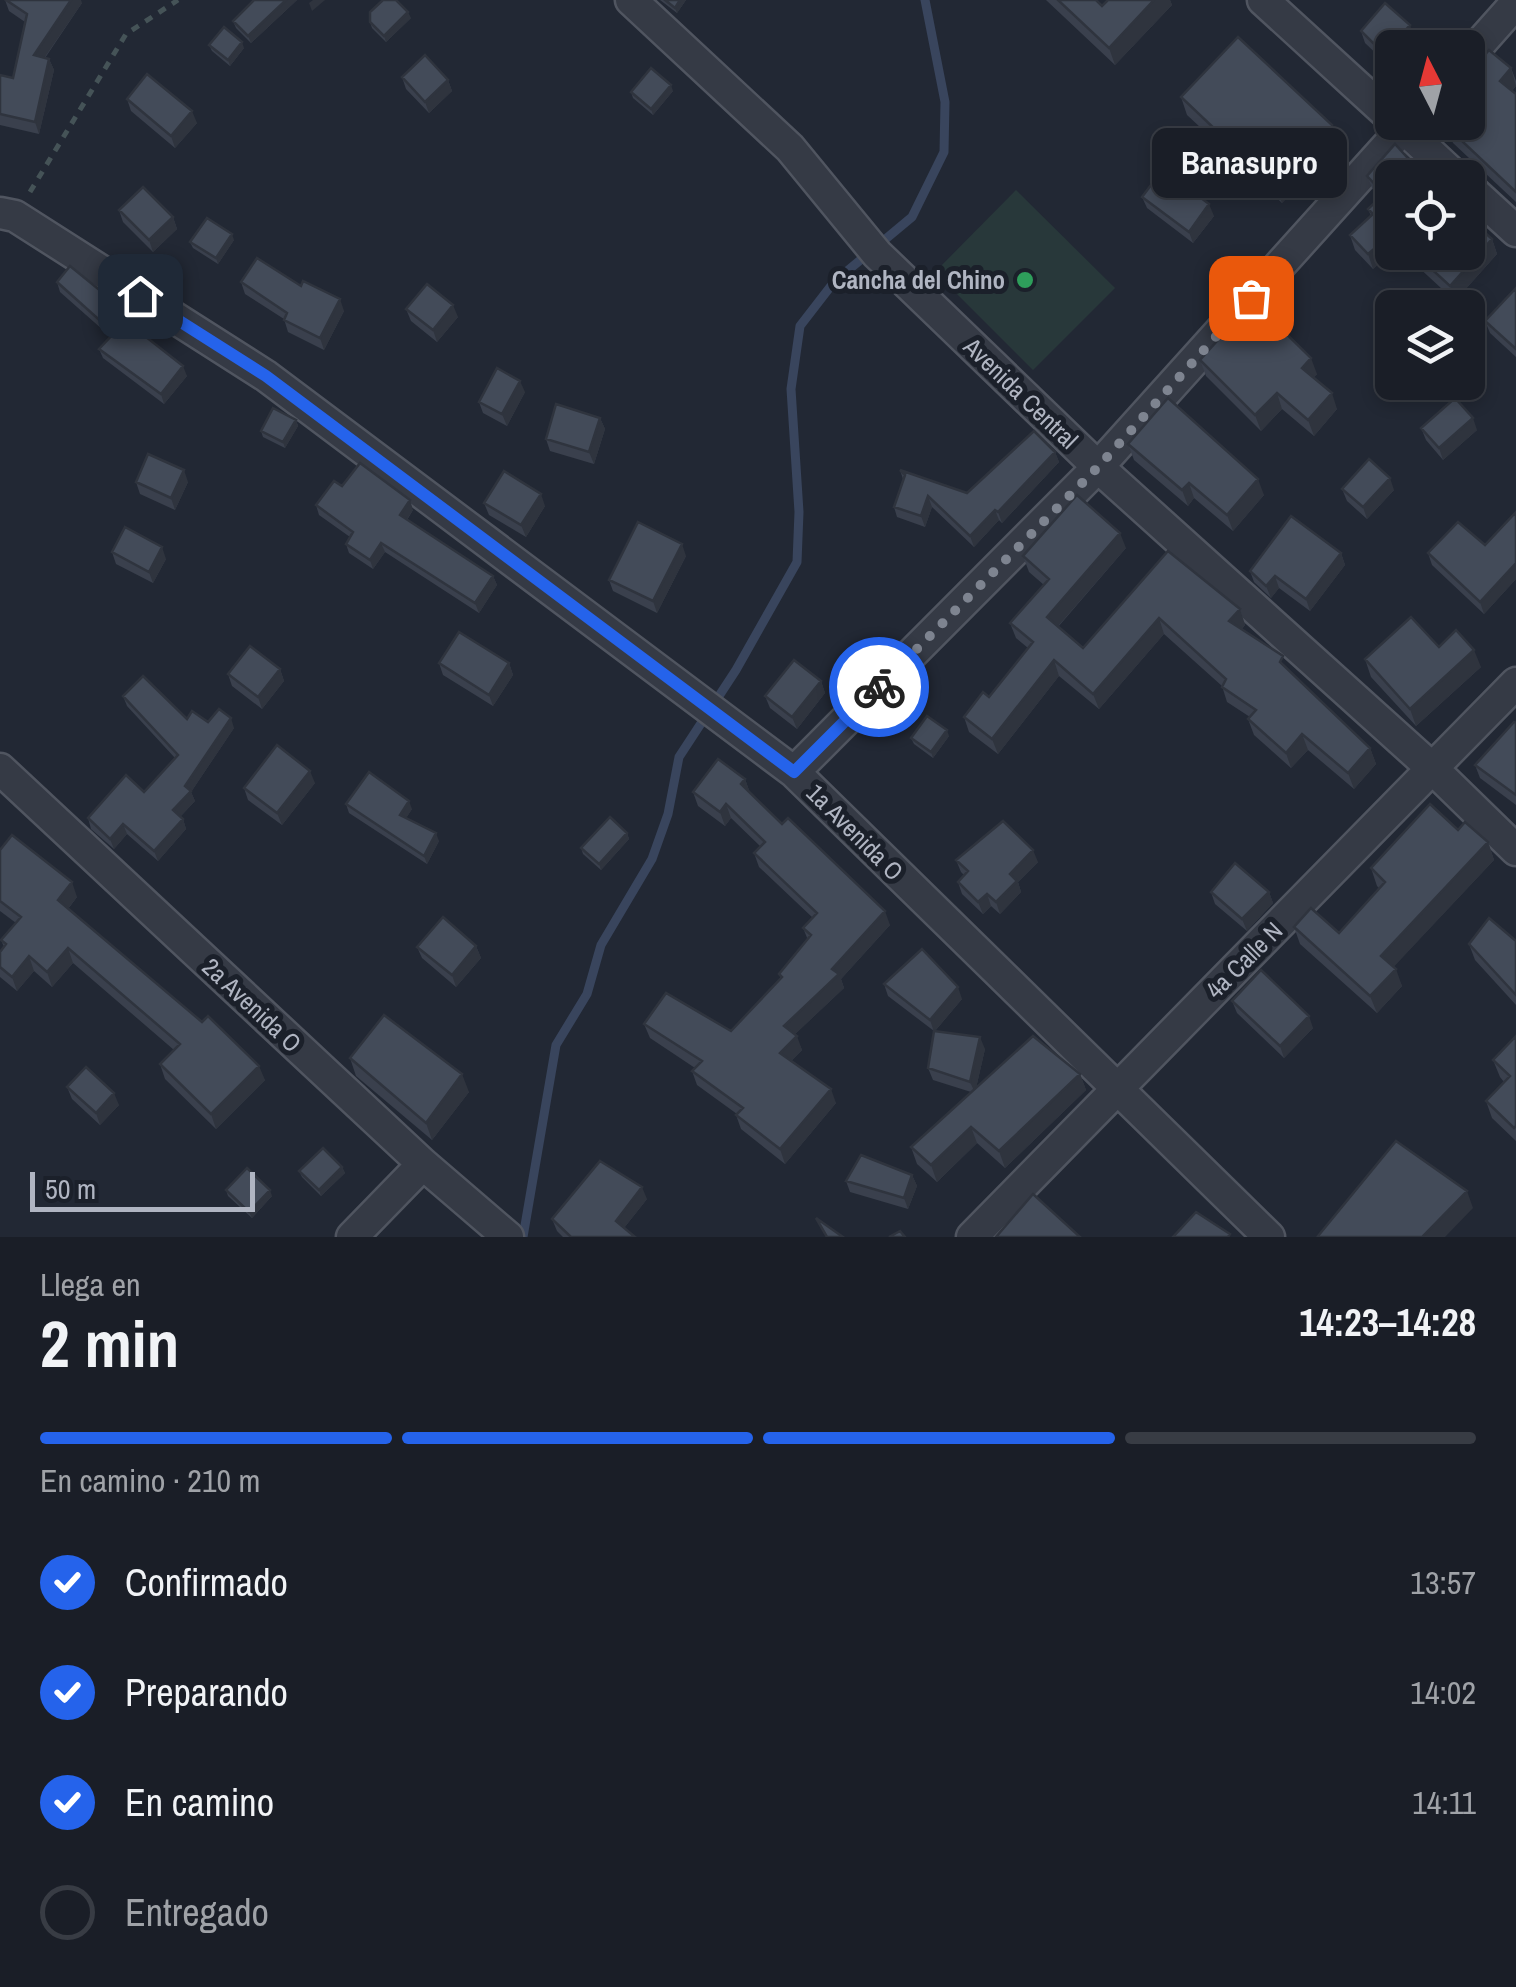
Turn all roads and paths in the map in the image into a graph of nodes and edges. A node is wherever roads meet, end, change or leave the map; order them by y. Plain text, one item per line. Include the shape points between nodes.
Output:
1 (178, 0) edge
2 (631, 0) edge
3 (1263, 0) edge
4 (1516, 3) edge
5 (1485, 38) edge
6 (1375, 100) edge
7 (1386, 140) edge
8 (1418, 140) edge
9 (1439, 160) edge
10 (1485, 203) edge
11 (8, 214) edge
12 (1516, 232) edge
13 (1098, 467) junction
14 (1516, 683) edge
15 (0, 770) edge
16 (1434, 770) junction
17 (794, 772) junction
18 (1516, 850) edge
19 (1116, 1089) junction
20 (423, 1164) junction
21 (352, 1237) edge
22 (508, 1237) edge
23 (972, 1237) edge
24 (1269, 1237) edge

1 - 11 path via 126,34
2 - 13 street, Avenida Central via 790,148 877,254
3 - 6 street
4 - 5 street
7 - 13 street
8 - 9 street
10 - 12 street
11 - 17 street, 1a Avenida O via 266,376
13 - 16 street, Avenida Central
13 - 17 street
14 - 16 street, 4a Calle N
15 - 20 street, 2a Avenida O
16 - 18 street, Avenida Central
16 - 19 street, 4a Calle N
17 - 19 street, 1a Avenida O
19 - 23 street, 4a Calle N
19 - 24 street, 1a Avenida O
20 - 21 street
20 - 22 street, 2a Avenida O

